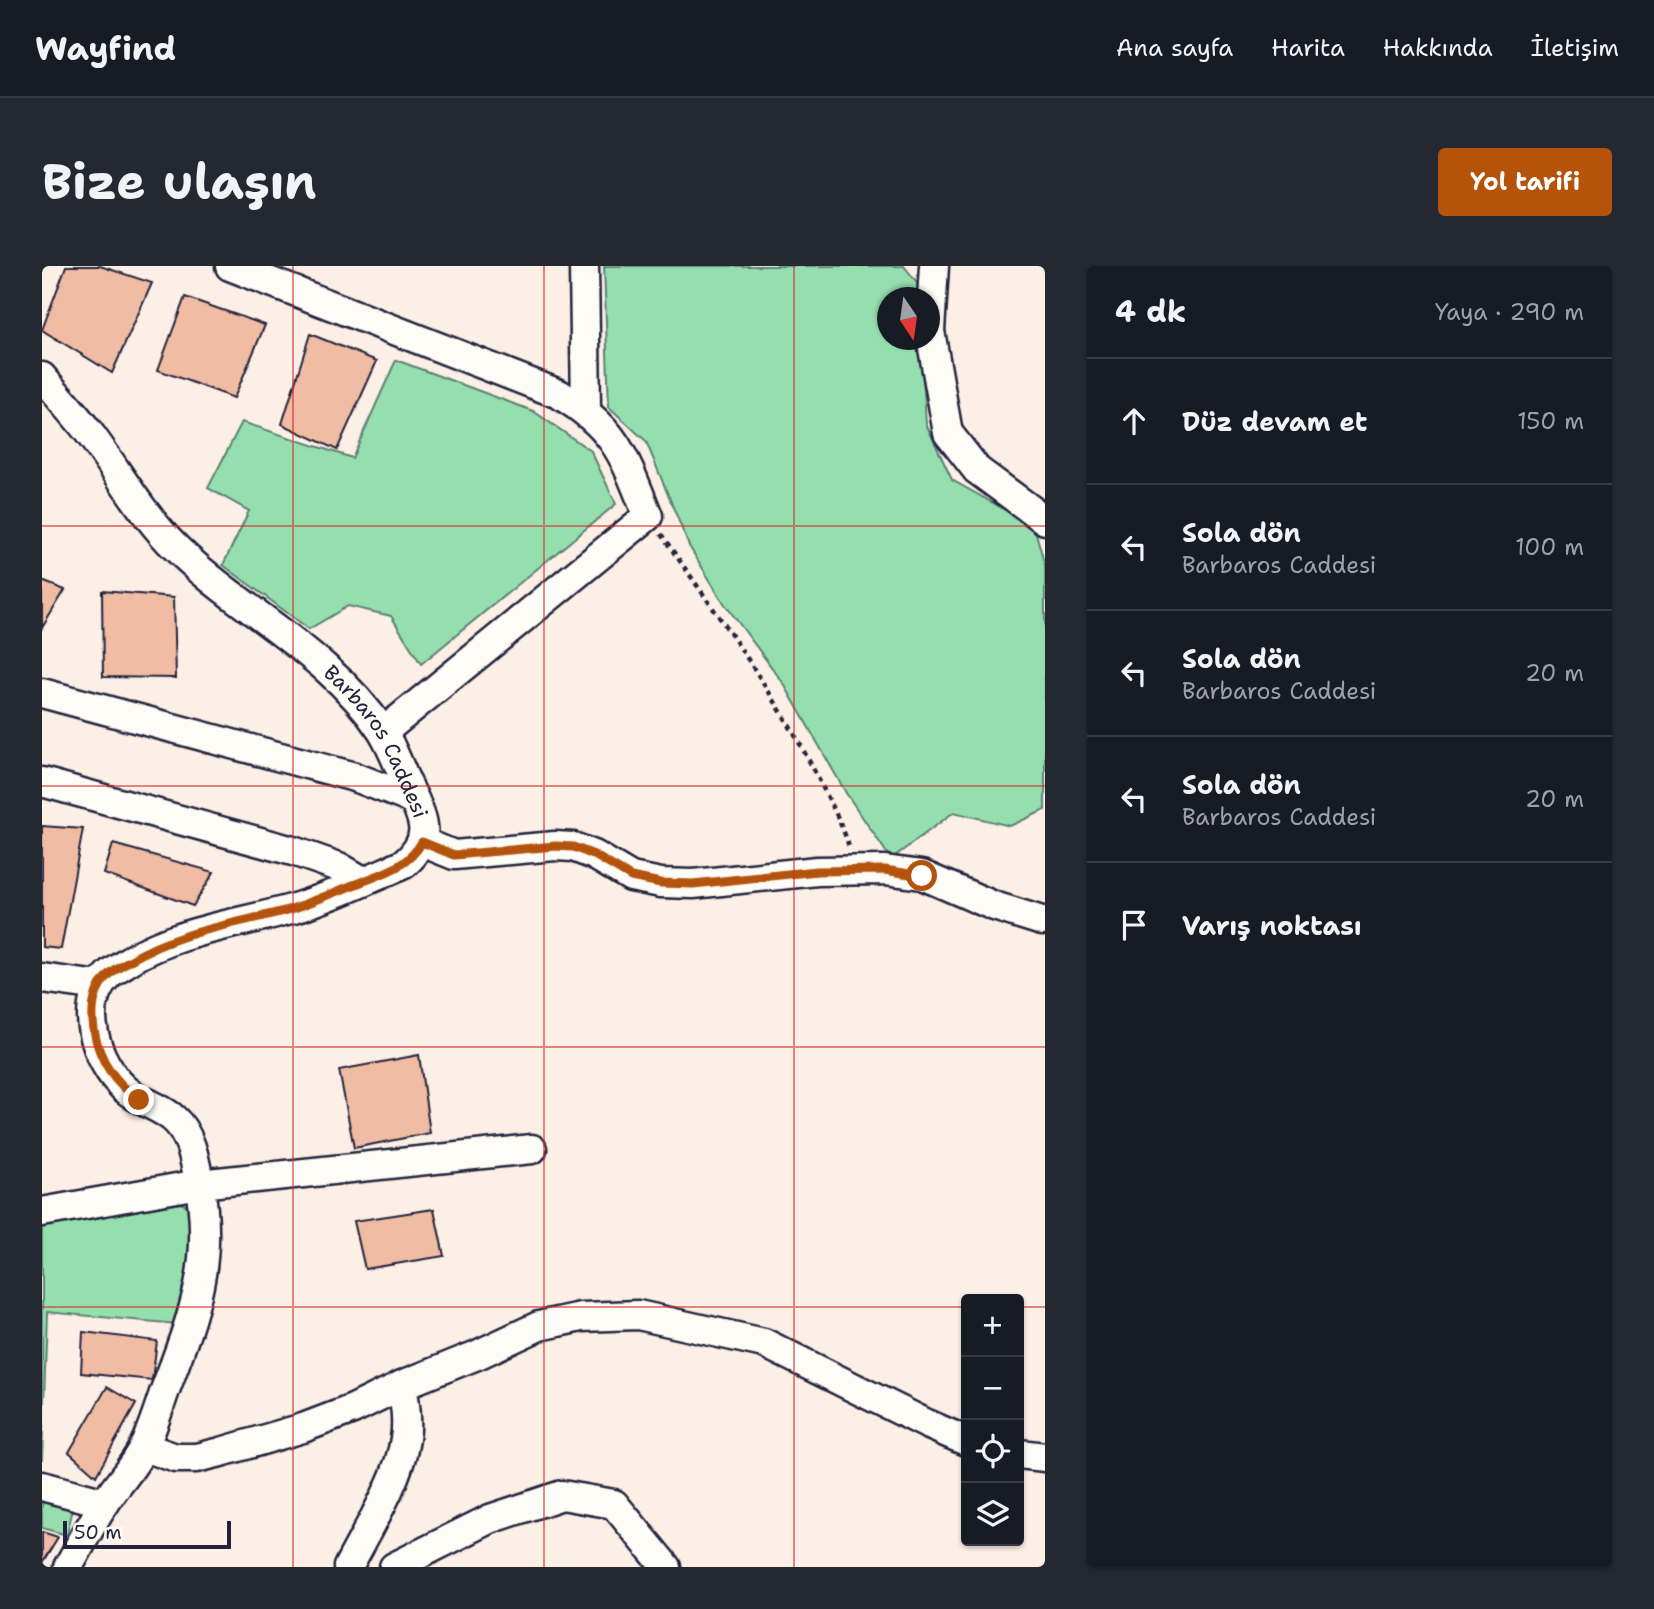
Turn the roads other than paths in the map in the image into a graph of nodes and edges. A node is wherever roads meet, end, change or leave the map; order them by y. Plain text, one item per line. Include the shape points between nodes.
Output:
1 (230, 266) edge
2 (584, 266) edge
3 (934, 266) edge
4 (42, 377) edge
5 (586, 410) junction
6 (1045, 520) edge
7 (42, 693) edge
8 (383, 732) junction
9 (42, 782) edge
10 (414, 800) junction
11 (422, 842) junction
12 (363, 881) junction
13 (1042, 921) dead end
14 (42, 978) edge
15 (99, 986) junction
16 (532, 1149) dead end
17 (199, 1184) junction
18 (42, 1212) edge
19 (402, 1385) junction
20 (961, 1439) edge
21 (144, 1447) junction
22 (1024, 1455) edge
23 (1045, 1457) edge
24 (42, 1486) edge
25 (105, 1503) junction
26 (68, 1567) edge
27 (348, 1567) edge
28 (394, 1567) edge
29 (666, 1567) edge

1 - 5 street via 559,394
2 - 5 street
3 - 6 street via 930,331 948,433 977,470
4 - 8 street, Barbaros Caddesi via 92,436 156,527 220,587 337,677
5 - 8 street via 607,430 625,459 648,516
7 - 10 street via 355,777
8 - 10 street, Barbaros Caddesi
9 - 12 street via 293,851 340,867
10 - 11 street, Barbaros Caddesi via 424,828
11 - 12 street, Barbaros Caddesi via 404,864
11 - 13 street via 454,855 573,847 631,877 661,883 885,870 922,876
12 - 15 street, Barbaros Caddesi via 294,908 149,949 109,973
14 - 15 street
15 - 17 street via 93,1020 103,1060 124,1088 174,1118 191,1148
16 - 17 street
17 - 18 street
17 - 21 street via 205,1233 200,1289
19 - 20 street via 539,1326 581,1317 638,1315 764,1343
19 - 21 street via 303,1428 197,1458 176,1458
19 - 27 street via 407,1417 399,1465
21 - 25 street
22 - 23 street
24 - 25 street
25 - 26 street
28 - 29 street via 490,1519 562,1495 614,1504

